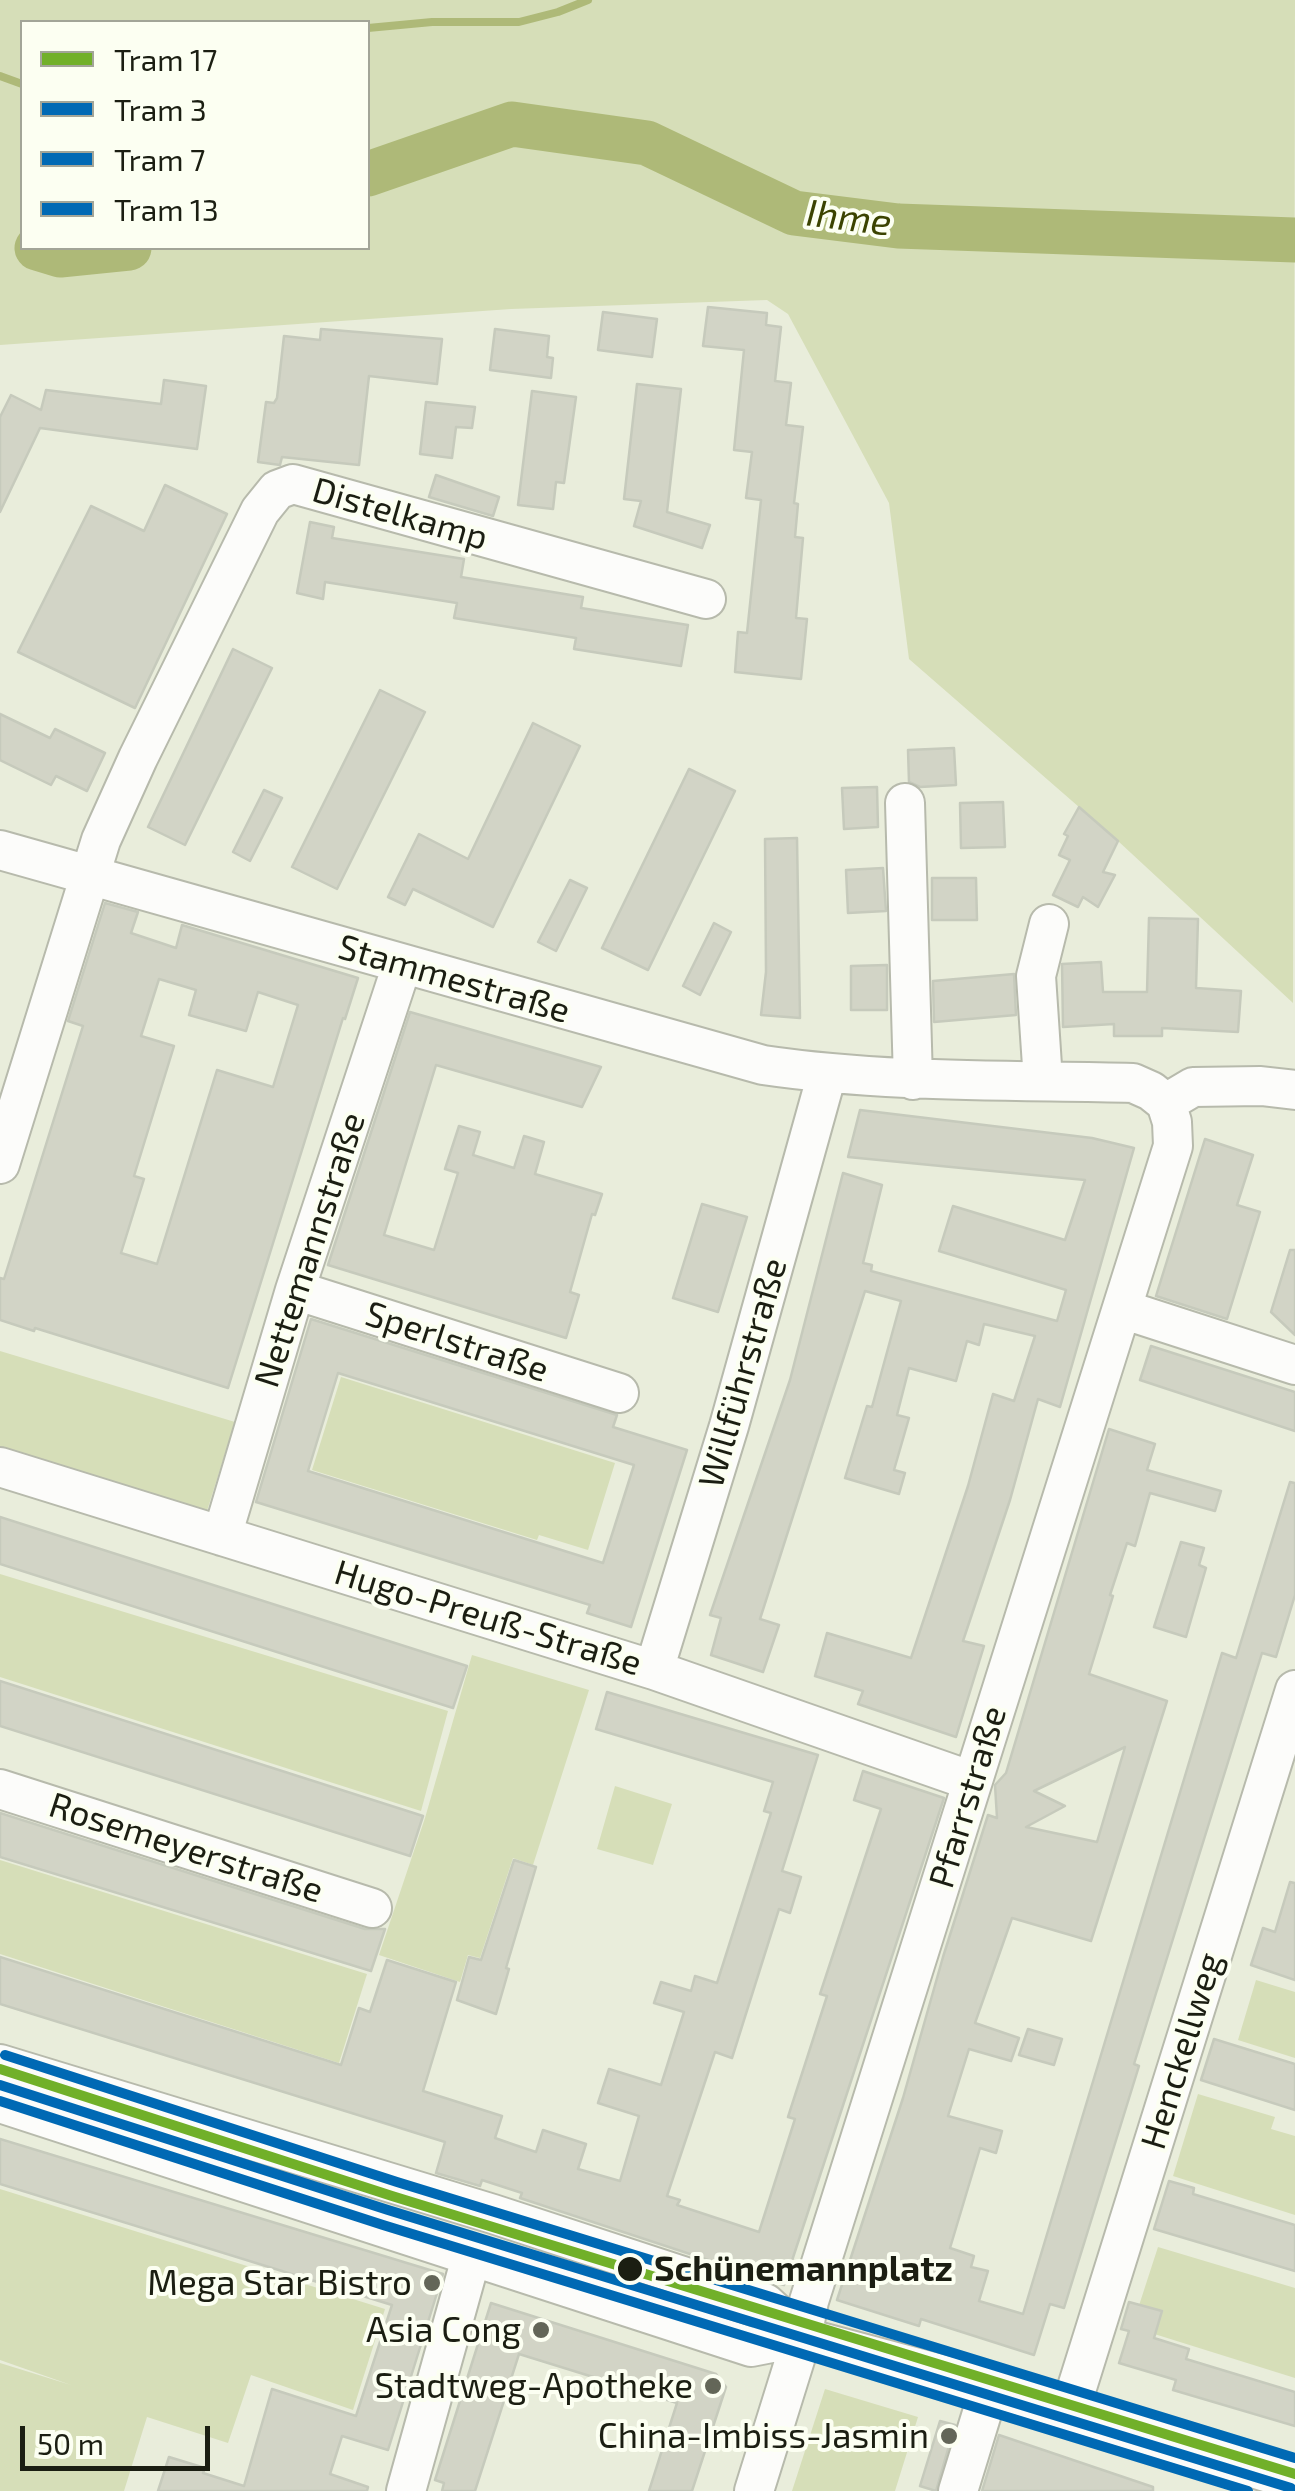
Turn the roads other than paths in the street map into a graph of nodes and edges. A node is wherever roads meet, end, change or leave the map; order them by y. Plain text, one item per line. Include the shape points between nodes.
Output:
1 (706, 599) dead end
2 (905, 803) dead end
3 (0, 850) edge
4 (90, 874) junction
5 (1049, 924) dead end
6 (402, 965) junction
7 (827, 1074) junction
8 (913, 1080) junction
9 (1043, 1081) junction
10 (1295, 1090) edge
11 (1166, 1103) junction
12 (0, 1164) edge
13 (295, 1290) junction
14 (1122, 1309) junction
15 (1295, 1364) edge
16 (619, 1393) dead end
17 (0, 1467) edge
18 (222, 1536) junction
19 (654, 1670) junction
20 (1295, 1690) edge
21 (972, 1780) junction
22 (0, 1788) edge
23 (372, 1908) dead end
24 (0, 2064) edge
25 (0, 2103) edge
26 (471, 2258) junction
27 (802, 2338) junction
28 (990, 2387) junction
29 (1069, 2413) junction
30 (1295, 2481) edge
31 (406, 2491) edge
32 (754, 2491) edge
33 (958, 2491) edge

1 - 4 street, Distelkamp via 284,486 260,511 138,758
2 - 8 street
3 - 4 street, Stammestraße
4 - 6 street, Stammestraße
4 - 12 street
5 - 9 street via 1036,976
6 - 7 street, Stammestraße via 763,1065
6 - 13 street, Nettemannstraße
7 - 8 street, Stammestraße
7 - 19 street, Willführstraße
8 - 9 street, Stammestraße
9 - 11 street, Stammestraße via 1132,1082
10 - 11 street via 1193,1087
11 - 14 street, Pfarrstraße via 1172,1146
13 - 16 street, Sperlstraße
13 - 18 street, Nettemannstraße
14 - 15 street
14 - 21 street, Pfarrstraße
17 - 18 street, Hugo-Preuß-Straße
18 - 19 street, Hugo-Preuß-Straße
19 - 21 street, Hugo-Preuß-Straße
20 - 29 street, Henckellweg
21 - 27 street, Pfarrstraße
22 - 23 street, Rosemeyerstraße
24 - 27 street via 765,2303
25 - 26 street
26 - 27 street via 751,2348
26 - 31 street
27 - 28 street
27 - 32 street, Pfarrstraße
28 - 29 street
28 - 33 street
29 - 30 street

